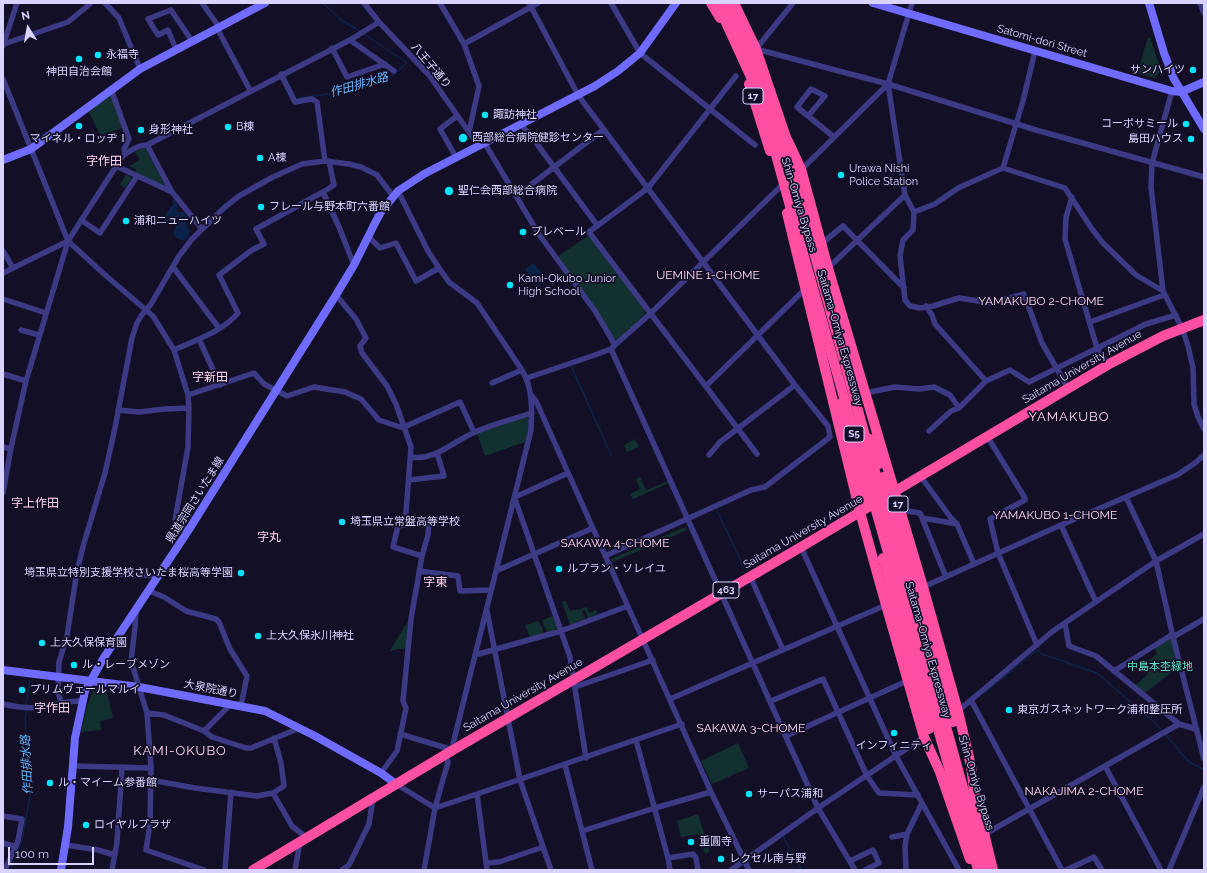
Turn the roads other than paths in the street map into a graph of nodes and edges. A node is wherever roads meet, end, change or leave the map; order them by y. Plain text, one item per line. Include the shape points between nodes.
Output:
1 (17, 3) edge
2 (90, 3) edge
3 (106, 3) edge
4 (202, 3) edge
5 (265, 3) edge
6 (364, 3) edge
7 (440, 3) edge
8 (538, 3) edge
9 (611, 3) edge
10 (676, 3) edge
11 (711, 3) edge
12 (717, 3) edge
13 (726, 3) edge
14 (734, 3) edge
15 (793, 3) edge
16 (873, 3) edge
17 (912, 3) edge
18 (1149, 3) edge
19 (1200, 3) edge
20 (530, 5) edge
21 (1204, 13) edge
22 (909, 14) junction
23 (379, 22) junction
24 (217, 28) junction
25 (350, 40) junction
26 (192, 42) junction
27 (464, 44) junction
28 (3, 45) edge
29 (332, 48) junction
30 (176, 49) junction
31 (756, 49) junction
32 (1035, 51) junction
33 (640, 53) junction
34 (385, 64) junction
35 (140, 69) junction
36 (394, 71) dead end
37 (281, 74) junction
38 (736, 76) dead end
39 (3, 79) edge
40 (1204, 82) edge
41 (888, 84) junction
42 (111, 89) junction
43 (250, 90) junction
44 (1172, 91) junction
45 (1181, 92) junction
46 (578, 95) junction
47 (710, 109) junction
48 (457, 116) junction
49 (808, 116) junction
50 (1016, 123) junction
51 (521, 124) junction
52 (1204, 129) edge
53 (603, 130) junction
54 (469, 132) junction
55 (531, 137) dead end
56 (834, 137) junction
57 (147, 144) junction
58 (481, 144) junction
59 (537, 144) dead end
60 (755, 145) dead end
61 (31, 149) junction
62 (125, 154) junction
63 (456, 157) junction
64 (3, 160) edge
65 (327, 161) junction
66 (1152, 163) junction
67 (116, 166) junction
68 (554, 168) junction
69 (1002, 168) junction
70 (798, 174) junction
71 (137, 176) junction
72 (1204, 177) edge
73 (510, 186) junction
74 (648, 188) junction
75 (782, 190) junction
76 (172, 192) junction
77 (323, 192) junction
78 (396, 194) junction
79 (905, 195) junction
80 (1072, 197) junction
81 (914, 212) junction
82 (81, 220) junction
83 (597, 225) junction
84 (202, 228) junction
85 (797, 232) junction
86 (368, 236) junction
87 (68, 241) junction
88 (858, 241) junction
89 (821, 244) junction
90 (3, 251) edge
91 (703, 263) junction
92 (354, 265) junction
93 (173, 267) junction
94 (13, 268) junction
95 (439, 268) junction
96 (828, 268) junction
97 (3, 273) edge
98 (806, 289) junction
99 (904, 289) junction
100 (1164, 293) junction
101 (336, 295) junction
102 (3, 299) edge
103 (926, 306) junction
104 (146, 310) junction
105 (46, 313) junction
106 (650, 314) junction
107 (1176, 315) junction
108 (1204, 320) edge
109 (1090, 322) junction
110 (219, 328) junction
111 (1182, 328) junction
112 (21, 330) dead end
113 (39, 335) junction
114 (759, 335) junction
115 (199, 339) junction
116 (613, 347) junction
117 (1097, 348) junction
118 (174, 350) junction
119 (1108, 365) junction
120 (1056, 369) junction
121 (522, 370) junction
122 (3, 374) edge
123 (527, 378) junction
124 (26, 381) junction
125 (986, 381) junction
126 (492, 383) dead end
127 (220, 385) junction
128 (795, 385) junction
129 (706, 386) junction
130 (851, 388) junction
131 (1068, 388) junction
132 (277, 390) junction
133 (865, 393) junction
134 (188, 395) junction
135 (532, 396) junction
136 (189, 408) junction
137 (959, 408) junction
138 (118, 410) junction
139 (532, 414) junction
140 (404, 427) junction
141 (737, 429) junction
142 (1204, 429) edge
143 (929, 431) dead end
144 (474, 432) junction
145 (987, 436) junction
146 (3, 447) edge
147 (11, 450) junction
148 (437, 453) junction
149 (757, 454) dead end
150 (708, 455) dead end
151 (1204, 455) edge
152 (411, 457) junction
153 (568, 474) junction
154 (409, 480) junction
155 (924, 481) dead end
156 (894, 492) junction
157 (3, 493) edge
158 (1126, 497) junction
159 (515, 498) junction
160 (900, 510) junction
161 (860, 512) junction
162 (922, 518) junction
163 (688, 519) junction
164 (405, 524) junction
165 (957, 524) junction
166 (1061, 525) junction
167 (593, 528) junction
168 (188, 531) junction
169 (1204, 534) edge
170 (802, 547) junction
171 (535, 554) junction
172 (998, 554) junction
173 (422, 556) junction
174 (605, 556) junction
175 (1156, 561) junction
176 (974, 564) junction
177 (419, 571) junction
178 (496, 571) junction
179 (77, 572) junction
180 (159, 576) junction
181 (750, 576) junction
182 (946, 577) junction
183 (924, 587) junction
184 (491, 590) junction
185 (149, 591) junction
186 (722, 593) junction
187 (1096, 602) junction
188 (886, 605) junction
189 (628, 606) junction
190 (136, 610) junction
191 (487, 610) junction
192 (1204, 619) edge
193 (1065, 624) junction
194 (837, 627) junction
195 (561, 631) junction
196 (1173, 636) junction
197 (642, 639) junction
198 (1037, 645) junction
199 (496, 650) junction
200 (783, 650) junction
201 (475, 655) junction
202 (653, 660) junction
203 (753, 663) junction
204 (3, 670) edge
205 (1114, 671) junction
206 (58, 676) junction
207 (92, 681) junction
208 (908, 681) junction
209 (574, 683) junction
210 (139, 686) junction
211 (870, 698) junction
212 (670, 699) junction
213 (971, 700) junction
214 (83, 701) junction
215 (771, 701) junction
216 (61, 702) junction
217 (3, 704) edge
218 (231, 704) junction
219 (241, 706) junction
220 (958, 711) junction
221 (839, 712) junction
222 (147, 713) junction
223 (509, 718) junction
224 (682, 724) junction
225 (1179, 724) junction
226 (300, 728) junction
227 (1196, 729) junction
228 (204, 731) junction
229 (926, 733) junction
230 (400, 734) junction
231 (786, 736) junction
232 (274, 738) junction
233 (636, 740) junction
234 (449, 752) junction
235 (896, 756) junction
236 (586, 758) junction
237 (1204, 759) edge
238 (565, 765) junction
239 (73, 766) junction
240 (1105, 766) junction
241 (122, 768) junction
242 (151, 768) junction
243 (381, 773) junction
244 (866, 776) junction
245 (151, 780) junction
246 (520, 780) junction
247 (396, 784) junction
248 (1204, 787) edge
249 (231, 792) junction
250 (711, 792) junction
251 (974, 792) junction
252 (273, 793) junction
253 (477, 794) junction
254 (918, 796) junction
255 (373, 798) junction
256 (922, 803) junction
257 (435, 808) junction
258 (655, 808) junction
259 (818, 808) junction
260 (1029, 809) junction
261 (3, 816) edge
262 (582, 831) junction
263 (907, 834) junction
264 (985, 834) junction
265 (892, 837) dead end
266 (304, 840) junction
267 (3, 844) edge
268 (66, 844) junction
269 (16, 848) junction
270 (543, 848) junction
271 (115, 855) junction
272 (668, 858) junction
273 (970, 859) junction
274 (744, 860) junction
275 (850, 861) junction
276 (486, 863) junction
277 (5, 870) edge
278 (61, 870) edge
279 (112, 870) edge
280 (204, 870) edge
281 (225, 870) edge
282 (253, 870) edge
283 (295, 870) edge
284 (342, 870) edge
285 (424, 870) edge
286 (487, 870) edge
287 (551, 870) edge
288 (592, 870) edge
289 (670, 870) edge
290 (698, 870) edge
291 (731, 870) edge
292 (749, 870) edge
293 (855, 870) edge
294 (865, 870) edge
295 (906, 870) edge
296 (959, 870) edge
297 (973, 870) edge
298 (978, 870) edge
299 (986, 870) edge
300 (990, 870) edge
301 (993, 870) edge
302 (1062, 870) edge
303 (1066, 870) edge
304 (1102, 870) edge
305 (1161, 870) edge
306 (1169, 870) edge

1 - 28 street
2 - 28 street via 68,22
3 - 35 street via 118,18
4 - 24 street
5 - 24 main road
6 - 23 street, 八王子通り
7 - 27 street
8 - 20 street
9 - 33 street
10 - 33 main road, 県道宗岡さいたま線
11 - 75 highway, Shin-Omiya Bypass / 17 via 731,39 752,91
12 - 85 highway, Saitama-Omiya Expressway / S5, bridge via 755,86
13 - 130 highway, Saitama-Omiya Expressway / S5, bridge via 773,114 792,173
14 - 31 highway, Shin-Omiya Bypass / 17
15 - 31 street
16 - 22 main road, Satomi-dori Street
17 - 22 street
18 - 45 main road via 1168,66
19 - 21 street
20 - 27 street
20 - 46 street
22 - 32 main road, Satomi-dori Street
22 - 41 street
23 - 25 street
23 - 48 street, 八王子通り via 428,75
24 - 26 main road
24 - 43 street
25 - 29 street
25 - 34 street
26 - 30 main road
26 - 30 street via 171,10 148,19 158,35 168,30
27 - 54 street via 479,86
29 - 34 street via 347,77
29 - 37 street
30 - 35 main road
31 - 41 street
31 - 70 highway, Shin-Omiya Bypass / 17
32 - 44 main road, Satomi-dori Street
32 - 50 street
33 - 46 main road, 県道宗岡さいたま線 via 613,75
33 - 47 street
34 - 36 street
35 - 42 main road
37 - 43 street
37 - 65 street via 295,102 312,99 317,102
38 - 47 street
39 - 61 street
40 - 45 main road, Satomi-dori Street
41 - 50 street
41 - 56 street
41 - 79 street
42 - 61 main road
42 - 62 street via 129,139 124,149
43 - 57 street
44 - 45 main road, Satomi-dori Street
44 - 66 street
45 - 52 main road
46 - 51 main road, 県道宗岡さいたま線
46 - 53 street
47 - 60 street
47 - 74 street
48 - 54 street, 八王子通り
48 - 63 street via 440,129
49 - 49 street via 797,107 811,89 825,96
49 - 56 street
50 - 66 street
50 - 69 street
51 - 55 street
51 - 58 main road, 県道宗岡さいたま線
53 - 68 street
53 - 74 street
54 - 58 street, 八王子通り
56 - 70 street
57 - 62 street
57 - 76 street
58 - 63 main road, 県道宗岡さいたま線
58 - 73 street, 八王子通り
59 - 68 street
61 - 64 main road
61 - 87 street
62 - 67 street
63 - 78 main road, 県道宗岡さいたま線 via 424,174
65 - 77 street via 334,185
65 - 78 street via 361,167 378,175
65 - 84 street via 302,164 254,186
66 - 72 street
66 - 100 street via 1151,187
67 - 71 street
67 - 82 street
68 - 73 street via 524,190
68 - 83 street
69 - 80 street via 1065,188
69 - 81 street via 958,188 935,204
70 - 75 highway, Shin-Omiya Bypass / 17 via 874,487
70 - 89 highway, 17
71 - 76 street
71 - 82 street via 100,233
73 - 116 street, 八王子通り via 538,233 595,311
74 - 83 street
74 - 91 street
75 - 91 street
75 - 98 highway, 17
76 - 84 street
77 - 92 street
77 - 110 street via 256,229 264,244 219,275 238,313 231,322
78 - 86 main road, 県道宗岡さいたま線
78 - 95 street
79 - 81 street
79 - 88 street
80 - 100 street via 1103,243 1136,275
80 - 109 street via 1066,217 1065,239
81 - 99 street via 913,230 903,240 900,256
82 - 87 street
83 - 106 street via 589,232
84 - 93 street
85 - 229 highway, bridge via 805,275 849,447 872,518
85 - 298 highway, Saitama-Omiya Expressway / S5, bridge
86 - 92 main road, 県道宗岡さいたま線
86 - 95 street via 380,248 396,243 416,281
87 - 94 street
87 - 104 street
87 - 105 street
88 - 89 street via 843,226
88 - 96 street
88 - 99 street
89 - 96 highway, 17
90 - 94 street
91 - 106 street
91 - 114 street
92 - 101 main road, 県道宗岡さいたま線
93 - 104 street
93 - 110 street
94 - 97 street
95 - 121 street via 449,282 477,303
96 - 133 highway, 17
98 - 114 street
98 - 161 highway, 17
99 - 103 street via 905,300 910,306
100 - 107 street
100 - 109 street
101 - 132 main road, 県道宗岡さいたま線
101 - 140 street via 356,319 366,338 360,346 362,353 387,386
102 - 105 street
103 - 120 street via 959,298 991,303 1024,294 1042,343
103 - 125 street via 935,324
104 - 118 street via 153,316
104 - 138 street via 136,323
105 - 113 street
106 - 116 street
106 - 129 street
107 - 111 street
107 - 117 street via 1146,324
108 - 111 highway, Saitama University Avenue / 463
109 - 117 street
110 - 115 street
111 - 119 highway, Saitama University Avenue / 463
111 - 142 street via 1191,355 1194,404
112 - 113 street
113 - 124 street
114 - 128 street
114 - 129 street
115 - 118 street
115 - 127 street
116 - 123 street
116 - 163 street, 八王子通り
117 - 119 street
117 - 120 street
118 - 134 street
119 - 131 highway, Saitama University Avenue / 463
120 - 125 street via 1029,382 1010,370
120 - 131 street
121 - 123 street
121 - 126 street
122 - 124 street
123 - 135 street
124 - 147 street
125 - 137 street
127 - 132 street via 254,373 264,384
127 - 134 street
128 - 141 street
128 - 163 street via 828,426 830,437 765,487 751,490
129 - 141 street
130 - 251 highway, bridge via 860,405 888,494
130 - 299 highway, Saitama-Omiya Expressway / S5, bridge
131 - 145 highway, Saitama University Avenue / 463
132 - 140 street via 288,396 314,387 345,392 361,398 378,420 400,428
132 - 168 main road, 県道宗岡さいたま線
133 - 137 street via 895,387 934,387 950,395
133 - 156 highway, 17
134 - 136 street
135 - 139 street
135 - 153 street
136 - 138 street via 139,412
136 - 168 street via 188,447 175,520
137 - 143 street via 950,411
138 - 179 street via 105,472
139 - 144 street
139 - 159 street via 531,430
140 - 144 street via 460,402
140 - 152 street via 411,447
141 - 149 street
141 - 150 street
144 - 148 street
145 - 156 highway, Saitama University Avenue / 463
145 - 172 street via 1025,498 991,518
146 - 147 street
147 - 157 street
148 - 152 street
148 - 154 street via 444,476
151 - 158 street via 1177,475
152 - 154 street
153 - 159 street
153 - 167 street
154 - 164 street
155 - 165 street
156 - 160 highway, 17
156 - 161 highway, Saitama University Avenue / 463
158 - 166 street
158 - 175 street
159 - 171 street
159 - 178 street
160 - 162 street via 920,512
160 - 183 highway, 17
161 - 170 highway, Saitama University Avenue / 463
161 - 188 highway, 17
162 - 165 street
162 - 182 street
163 - 174 street
163 - 186 street, 八王子通り
164 - 173 street via 429,523
164 - 173 street via 398,526 393,547
165 - 176 street
166 - 172 street
166 - 187 street
167 - 171 street
167 - 174 street
168 - 180 main road, 県道宗岡さいたま線
169 - 175 street
170 - 181 highway, Saitama University Avenue / 463
170 - 194 street
171 - 178 street
171 - 195 street
172 - 176 street
172 - 198 street
173 - 177 street
174 - 189 street
175 - 187 street
175 - 196 street
176 - 182 street
177 - 184 street via 458,576 460,591
177 - 230 street via 403,701 406,708
178 - 184 street
179 - 180 street
179 - 206 street
180 - 185 main road, 県道宗岡さいたま線
181 - 186 highway, Saitama University Avenue / 463
181 - 200 street
182 - 183 street
183 - 220 highway, 17
184 - 191 street
185 - 190 main road, 県道宗岡さいたま線
185 - 219 street via 186,611 219,622 230,649 248,676
186 - 197 highway, Saitama University Avenue / 463
186 - 203 street, 八王子通り
187 - 193 street
188 - 194 street
188 - 208 highway, 17
189 - 195 street
189 - 197 street
190 - 207 main road, 県道宗岡さいたま線 via 103,659
190 - 210 street via 131,661
191 - 199 street
191 - 201 street
192 - 196 street
193 - 198 street
193 - 205 street via 1069,646 1096,656
194 - 200 street
194 - 211 street
195 - 199 street
195 - 209 street via 570,657
196 - 205 street
196 - 227 street
197 - 202 street
197 - 209 highway, Saitama University Avenue / 463
198 - 213 street
199 - 201 street
199 - 223 street
200 - 203 street
201 - 234 street
202 - 209 street
202 - 212 street
203 - 212 street
203 - 215 street, 八王子通り
204 - 206 main road, 大泉院通り
205 - 225 street
206 - 207 main road, 大泉院通り
206 - 216 street
207 - 210 main road, 大泉院通り
207 - 214 main road, 県道宗岡さいたま線
208 - 211 street
208 - 229 highway, 17
209 - 223 highway, Saitama University Avenue / 463
209 - 236 street
210 - 218 main road, 大泉院通り
210 - 222 street
211 - 221 street
211 - 235 street
212 - 224 street
213 - 220 street
213 - 260 street
214 - 216 street
214 - 239 main road, 県道宗岡さいたま線 via 75,738
215 - 221 street via 823,679
215 - 231 street, 八王子通り
216 - 217 street via 26,708
218 - 219 main road, 大泉院通り
218 - 228 street
219 - 226 main road, 大泉院通り via 265,711
220 - 251 highway, 17 via 971,766
221 - 231 street
221 - 244 street
222 - 228 street via 164,714
222 - 242 street
223 - 234 highway, Saitama University Avenue / 463
223 - 246 street
224 - 233 street
224 - 250 street
225 - 227 street
225 - 240 street
226 - 232 street
226 - 243 main road, 大泉院通り
227 - 237 street
228 - 232 street via 212,737 246,748
229 - 235 street
229 - 273 highway, 17
230 - 234 street
230 - 243 street via 397,751
231 - 259 street, 八王子通り
232 - 252 street via 284,786
233 - 236 street
233 - 258 street
234 - 247 highway, Saitama University Avenue / 463
234 - 257 street
235 - 244 street
235 - 254 street
236 - 238 street
238 - 246 street
238 - 262 street
239 - 241 street
239 - 268 main road, 県道宗岡さいたま線
240 - 260 street
240 - 305 street
241 - 242 street
241 - 271 street
242 - 245 street
243 - 247 main road, 大泉院通り
244 - 254 street via 879,793
244 - 259 street
245 - 249 street
245 - 280 street via 150,824 146,850
246 - 253 street
246 - 270 street
247 - 255 highway, Saitama University Avenue / 463
247 - 257 street
248 - 306 street
249 - 252 street via 257,796
249 - 281 street
250 - 258 street
250 - 274 street
251 - 264 highway, 17
252 - 266 street via 292,826
253 - 257 street
253 - 276 street
254 - 256 street
255 - 266 highway, Saitama University Avenue / 463
255 - 284 street via 369,824 349,865
256 - 263 street
256 - 296 street
257 - 285 street
258 - 262 street
258 - 272 street
259 - 274 street
259 - 275 street, 八王子通り
260 - 264 street
260 - 302 street
261 - 269 street via 22,819
262 - 288 street
263 - 265 street
263 - 295 street
264 - 301 highway, 17
266 - 282 highway, Saitama University Avenue / 463
266 - 283 street
267 - 269 street
268 - 271 street
268 - 278 main road, 県道宗岡さいたま線
269 - 277 street
270 - 276 street via 499,862
270 - 287 street
271 - 279 street
272 - 289 street
272 - 290 street via 693,854
273 - 297 highway, Shin-Omiya Bypass / 17
273 - 300 highway, Shin-Omiya Bypass / 17 via 883,519
274 - 291 street
274 - 292 street
275 - 293 street, 八王子通り
275 - 294 street via 873,850 879,863
276 - 286 street
303 - 304 street via 1094,856

